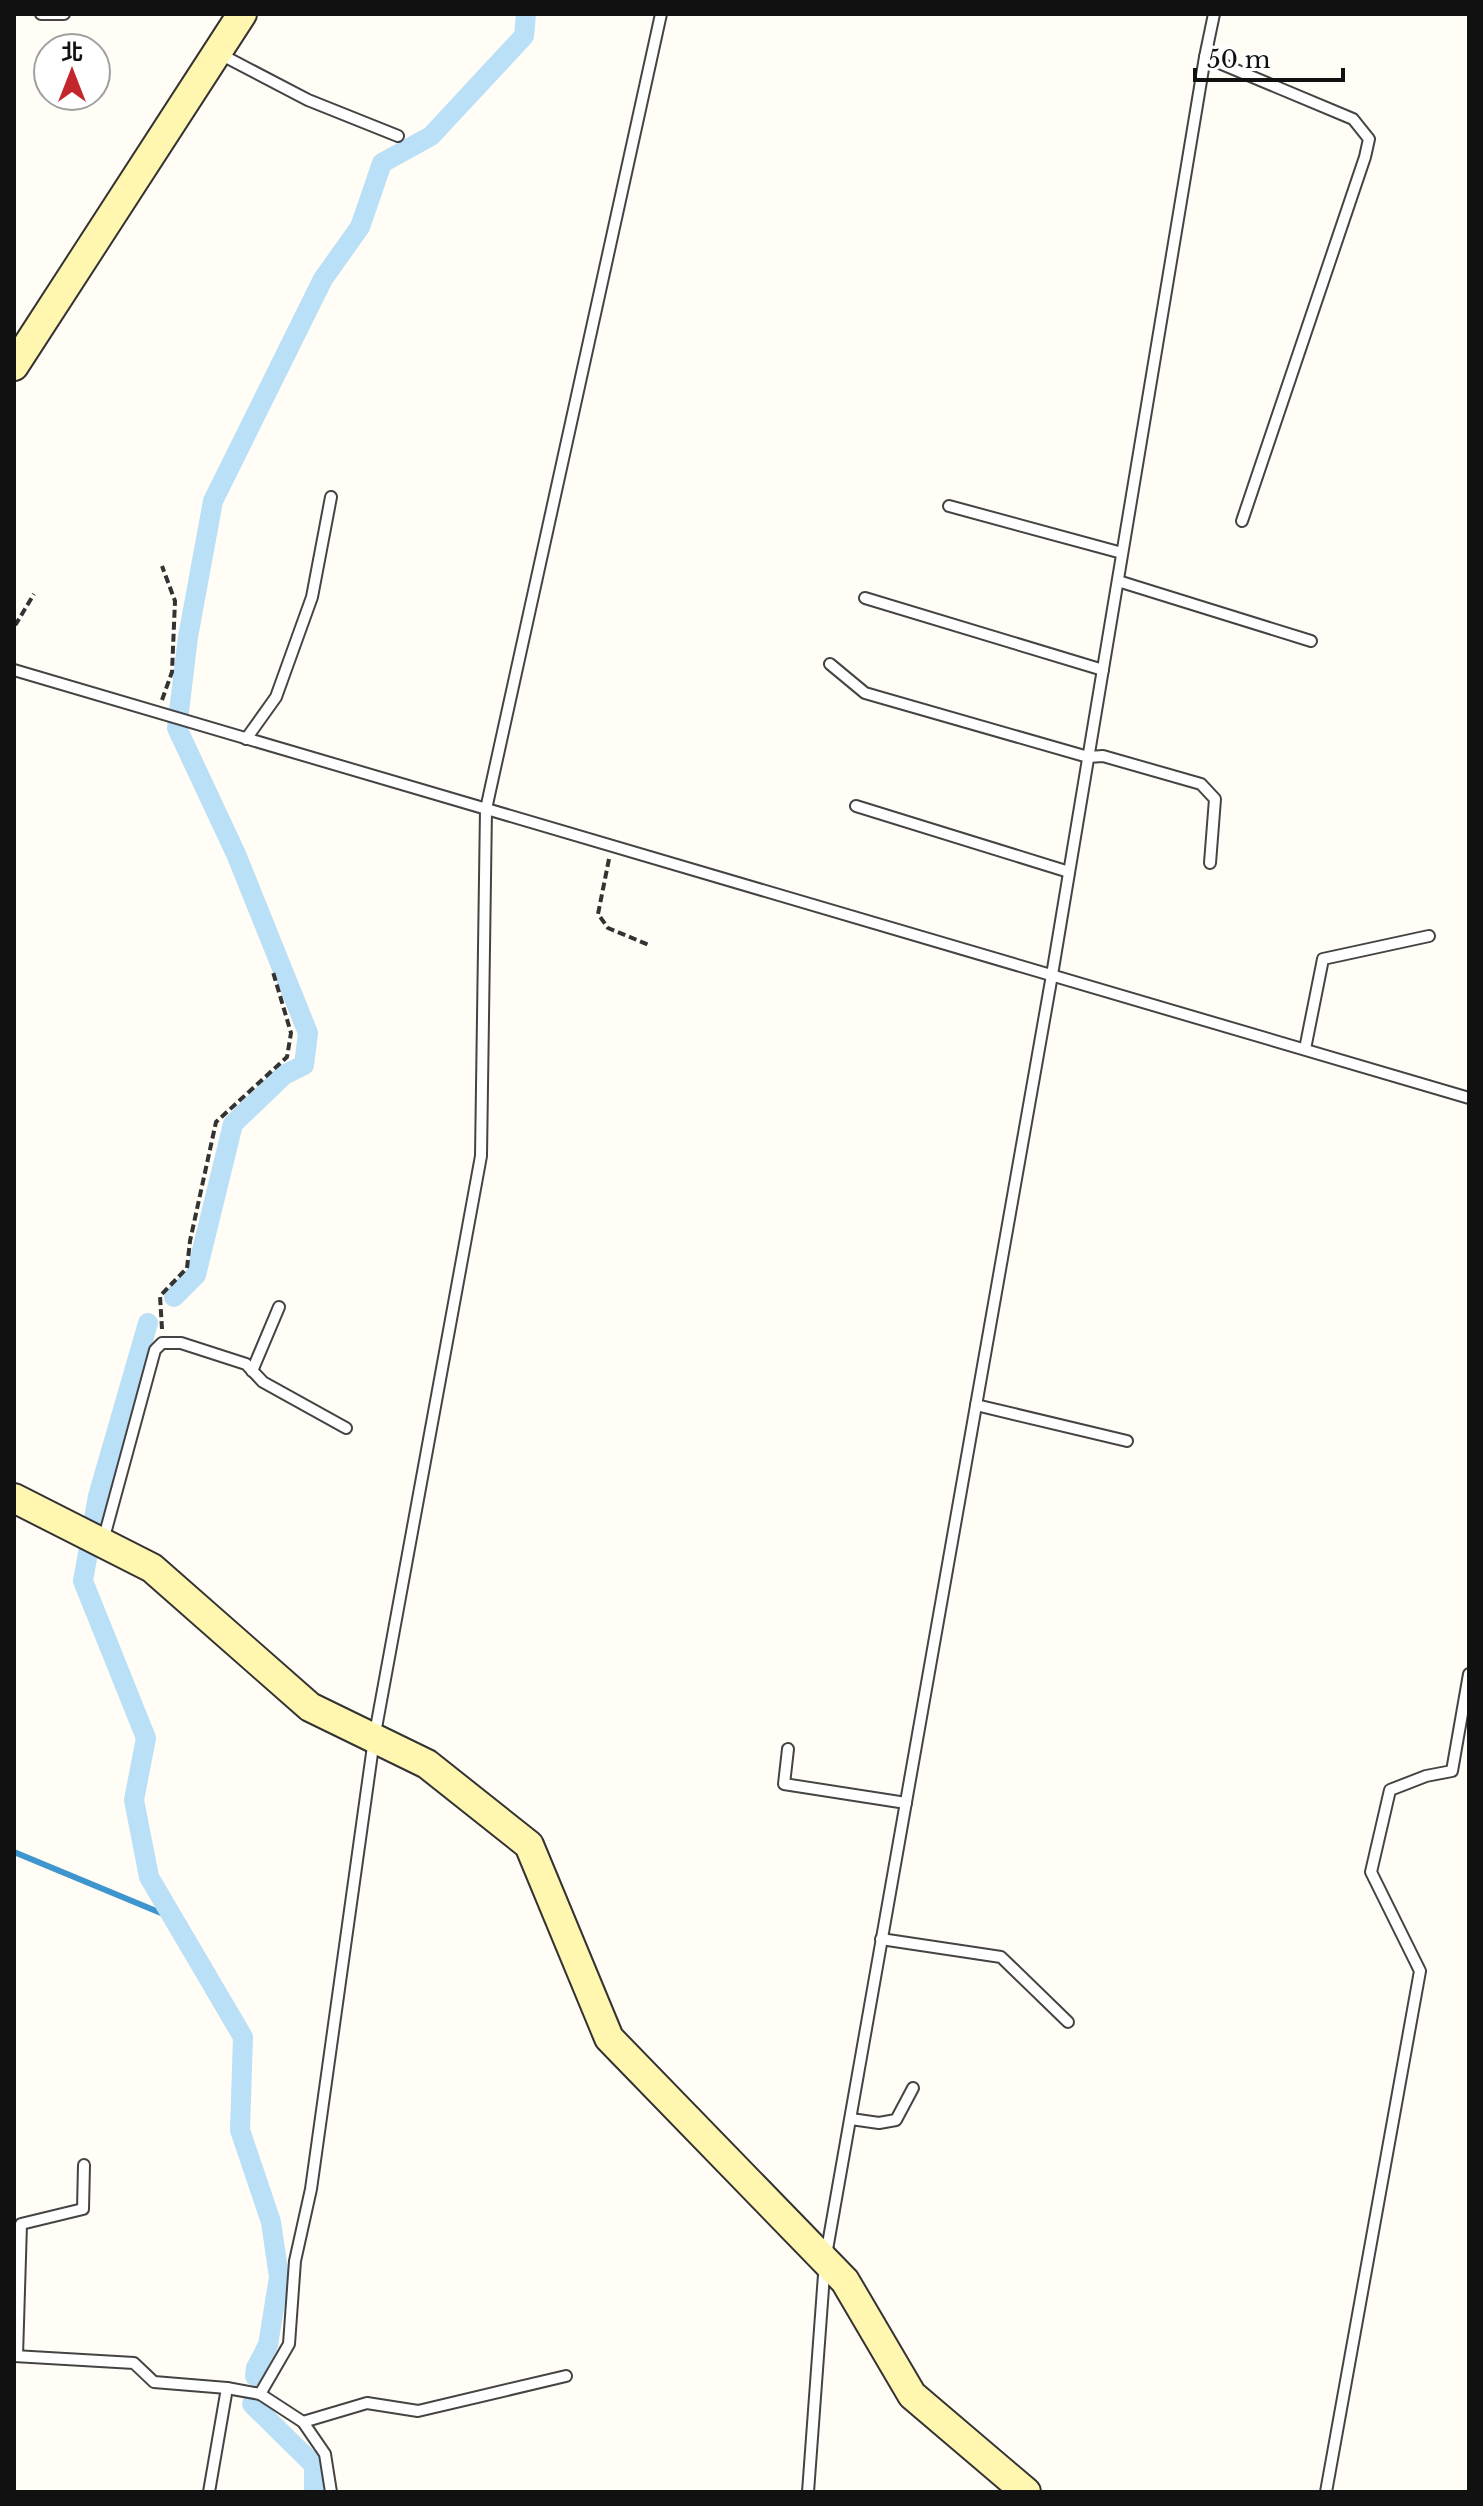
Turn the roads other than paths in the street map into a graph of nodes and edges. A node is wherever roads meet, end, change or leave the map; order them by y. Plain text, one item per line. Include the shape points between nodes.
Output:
1 (41, 14) edge
2 (64, 14) edge
3 (242, 14) edge
4 (661, 14) edge
5 (1214, 14) edge
6 (218, 53) junction
7 (1205, 57) junction
8 (398, 136) dead end
9 (14, 366) edge
10 (331, 497) dead end
11 (949, 506) dead end
12 (1242, 521) dead end
13 (1122, 553) junction
14 (1118, 581) junction
15 (865, 598) dead end
16 (1311, 641) dead end
17 (830, 664) dead end
18 (14, 670) edge
19 (1103, 670) junction
20 (246, 739) junction
21 (1088, 757) junction
22 (856, 806) dead end
23 (486, 809) junction
24 (1210, 863) dead end
25 (1069, 872) junction
26 (1429, 936) dead end
27 (1052, 975) junction
28 (1305, 1049) junction
29 (1469, 1098) edge
30 (279, 1307) dead end
31 (252, 1371) junction
32 (976, 1405) junction
33 (346, 1428) dead end
34 (1127, 1441) dead end
35 (14, 1498) edge
36 (103, 1543) junction
37 (1469, 1674) edge
38 (374, 1739) junction
39 (788, 1749) dead end
40 (906, 1803) junction
41 (881, 1939) junction
42 (1068, 2022) dead end
43 (913, 2088) dead end
44 (851, 2119) junction
45 (84, 2165) dead end
46 (825, 2261) junction
47 (16, 2356) edge
48 (566, 2376) dead end
49 (227, 2388) junction
50 (260, 2394) junction
51 (303, 2422) junction
52 (209, 2492) edge
53 (331, 2492) edge
54 (808, 2492) edge
55 (1026, 2492) edge
56 (1326, 2492) edge

1 - 2 lane
3 - 6 street
4 - 23 lane
5 - 7 lane
6 - 8 lane via 308,100
6 - 9 street
7 - 12 lane via 1353,119 1369,139
7 - 13 lane
10 - 20 lane via 312,597 276,697
11 - 13 lane
13 - 14 lane
14 - 16 lane
14 - 19 lane
15 - 19 lane
17 - 21 lane via 865,693
18 - 20 lane
19 - 21 lane
20 - 23 lane
21 - 24 lane via 1103,756 1201,784 1215,799
21 - 25 lane
22 - 25 lane
23 - 27 lane
23 - 38 lane via 481,1156
25 - 27 lane
26 - 28 lane via 1323,959
27 - 28 lane
27 - 32 lane
28 - 29 lane
30 - 31 lane
31 - 33 lane
31 - 36 lane via 246,1364 181,1343 162,1343 155,1350
32 - 34 lane
32 - 40 lane
35 - 36 street
36 - 38 street via 152,1568 310,1707
37 - 56 lane via 1452,1771 1390,1790 1371,1872 1420,1971
38 - 46 street via 427,1764 529,1845 609,2038
38 - 50 lane via 311,2189 295,2261 289,2344
39 - 40 lane via 784,1784
40 - 41 lane
41 - 42 lane via 1001,1957
41 - 44 lane
43 - 44 lane via 896,2120
44 - 46 lane
45 - 47 lane via 83,2209 21,2224
46 - 54 lane
46 - 55 street via 845,2281 912,2395
47 - 49 lane via 134,2363 154,2382
48 - 51 lane via 418,2411 367,2403
49 - 50 lane
49 - 52 lane
50 - 51 lane
51 - 53 lane via 325,2454

